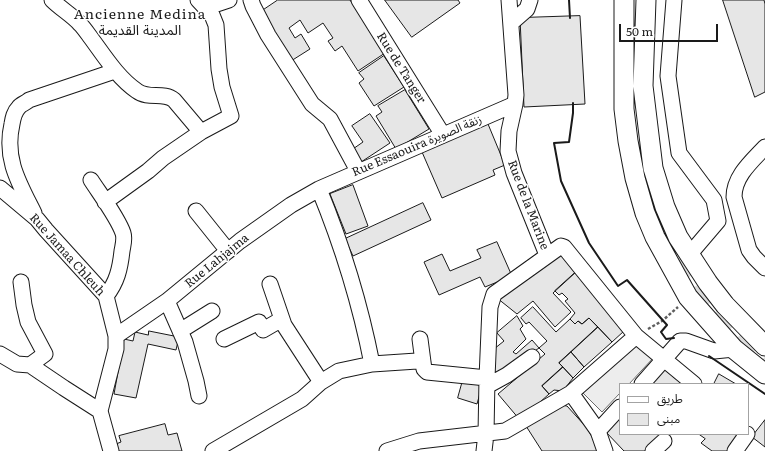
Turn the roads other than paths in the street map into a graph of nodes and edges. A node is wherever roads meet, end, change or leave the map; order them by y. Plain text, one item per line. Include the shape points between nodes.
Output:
1 (52, 0) edge
2 (229, 0) edge
3 (359, 0) edge
4 (510, 0) edge
5 (530, 0) edge
6 (646, 0) edge
7 (674, 0) edge
8 (256, 2) edge
9 (202, 4) edge
10 (622, 4) edge
11 (511, 23) junction
12 (115, 71) junction
13 (515, 104) junction
14 (200, 132) junction
15 (443, 135) junction
16 (765, 146) edge
17 (5, 148) edge
18 (358, 171) junction
19 (91, 180) dead end
20 (0, 188) edge
21 (319, 188) junction
22 (105, 202) junction
23 (736, 204) junction
24 (196, 211) dead end
25 (37, 219) junction
26 (718, 221) junction
27 (228, 251) junction
28 (547, 255) junction
29 (689, 255) junction
30 (669, 263) junction
31 (765, 268) edge
32 (21, 282) dead end
33 (270, 284) dead end
34 (106, 296) junction
35 (167, 301) junction
36 (212, 311) dead end
37 (282, 319) junction
38 (180, 331) junction
39 (116, 336) junction
40 (636, 336) junction
41 (224, 339) dead end
42 (420, 339) dead end
43 (765, 346) edge
44 (734, 349) junction
45 (0, 354) edge
46 (532, 358) dead end
47 (664, 360) junction
48 (423, 362) junction
49 (372, 364) junction
50 (30, 365) junction
51 (765, 374) edge
52 (321, 382) junction
53 (487, 382) junction
54 (643, 383) edge
55 (693, 383) edge
56 (571, 393) junction
57 (199, 396) dead end
58 (619, 408) edge
59 (100, 411) junction
60 (598, 431) junction
61 (486, 434) junction
62 (746, 435) edge
63 (238, 444) edge
64 (111, 451) edge
65 (213, 451) edge
66 (387, 451) edge
67 (484, 451) edge
68 (605, 451) edge
69 (735, 451) edge

1 - 12 street via 81,24
2 - 9 street
3 - 15 street, Rue de Tanger
4 - 11 street, Rue de la Marine
5 - 11 street via 527,9
6 - 29 main road via 643,86 653,168 665,207
7 - 26 street via 668,76 679,153 714,200
8 - 18 street via 268,35 312,104 330,119
9 - 14 street via 212,15 216,25 222,87 231,114 230,117
10 - 30 main road via 624,109 628,142 645,213
11 - 13 street, Rue de la Marine
12 - 14 street via 144,95 170,97
12 - 17 street via 29,100 18,107
13 - 15 street, Rue Essaouira زنقة الصويرة
13 - 28 street, Rue de la Marine via 508,151 514,173
14 - 22 street
15 - 18 street, Rue Essaouira زنقة الصويرة
16 - 23 street via 737,180 734,188
17 - 25 street
18 - 21 street, Rue Essaouira زنقة الصويرة
19 - 22 street
20 - 25 street, Rue Jamaa Chleuh
21 - 27 street, Rue Lahjajma via 290,205
21 - 49 street via 344,253
22 - 34 street via 124,235 119,272
23 - 26 street
23 - 31 street via 749,250
24 - 27 street
25 - 34 street, Rue Jamaa Chleuh
26 - 29 street
27 - 35 street, Rue Lahjajma
28 - 40 street, Rue de la Marine via 562,246
28 - 53 street via 494,294 490,307
29 - 30 main road
29 - 43 main road via 725,305
30 - 44 main road via 688,297
32 - 50 street via 28,322 45,354
33 - 37 street
34 - 39 street, Rue Jamaa Chleuh
35 - 38 street
35 - 39 street, Rue Lahjajma
36 - 38 street
37 - 41 street via 264,330 259,322
37 - 52 street
38 - 57 street
39 - 59 street, Rue Jamaa Chleuh via 116,349
40 - 47 street, Rue de la Marine
40 - 56 street
42 - 48 street
44 - 47 street via 714,351 682,341 677,343
44 - 51 main road
45 - 50 street via 17,364
46 - 53 street via 507,375
47 - 54 street
47 - 55 street, Rue de la Marine
48 - 49 street
48 - 53 street via 427,372
49 - 52 street via 339,371
50 - 59 street
52 - 63 street via 302,399
53 - 61 street
56 - 60 street
56 - 61 street via 505,431
58 - 60 street
59 - 64 street, Rue Jamaa Chleuh
60 - 68 street
61 - 66 street via 418,441
61 - 67 street
62 - 69 street
63 - 65 street

